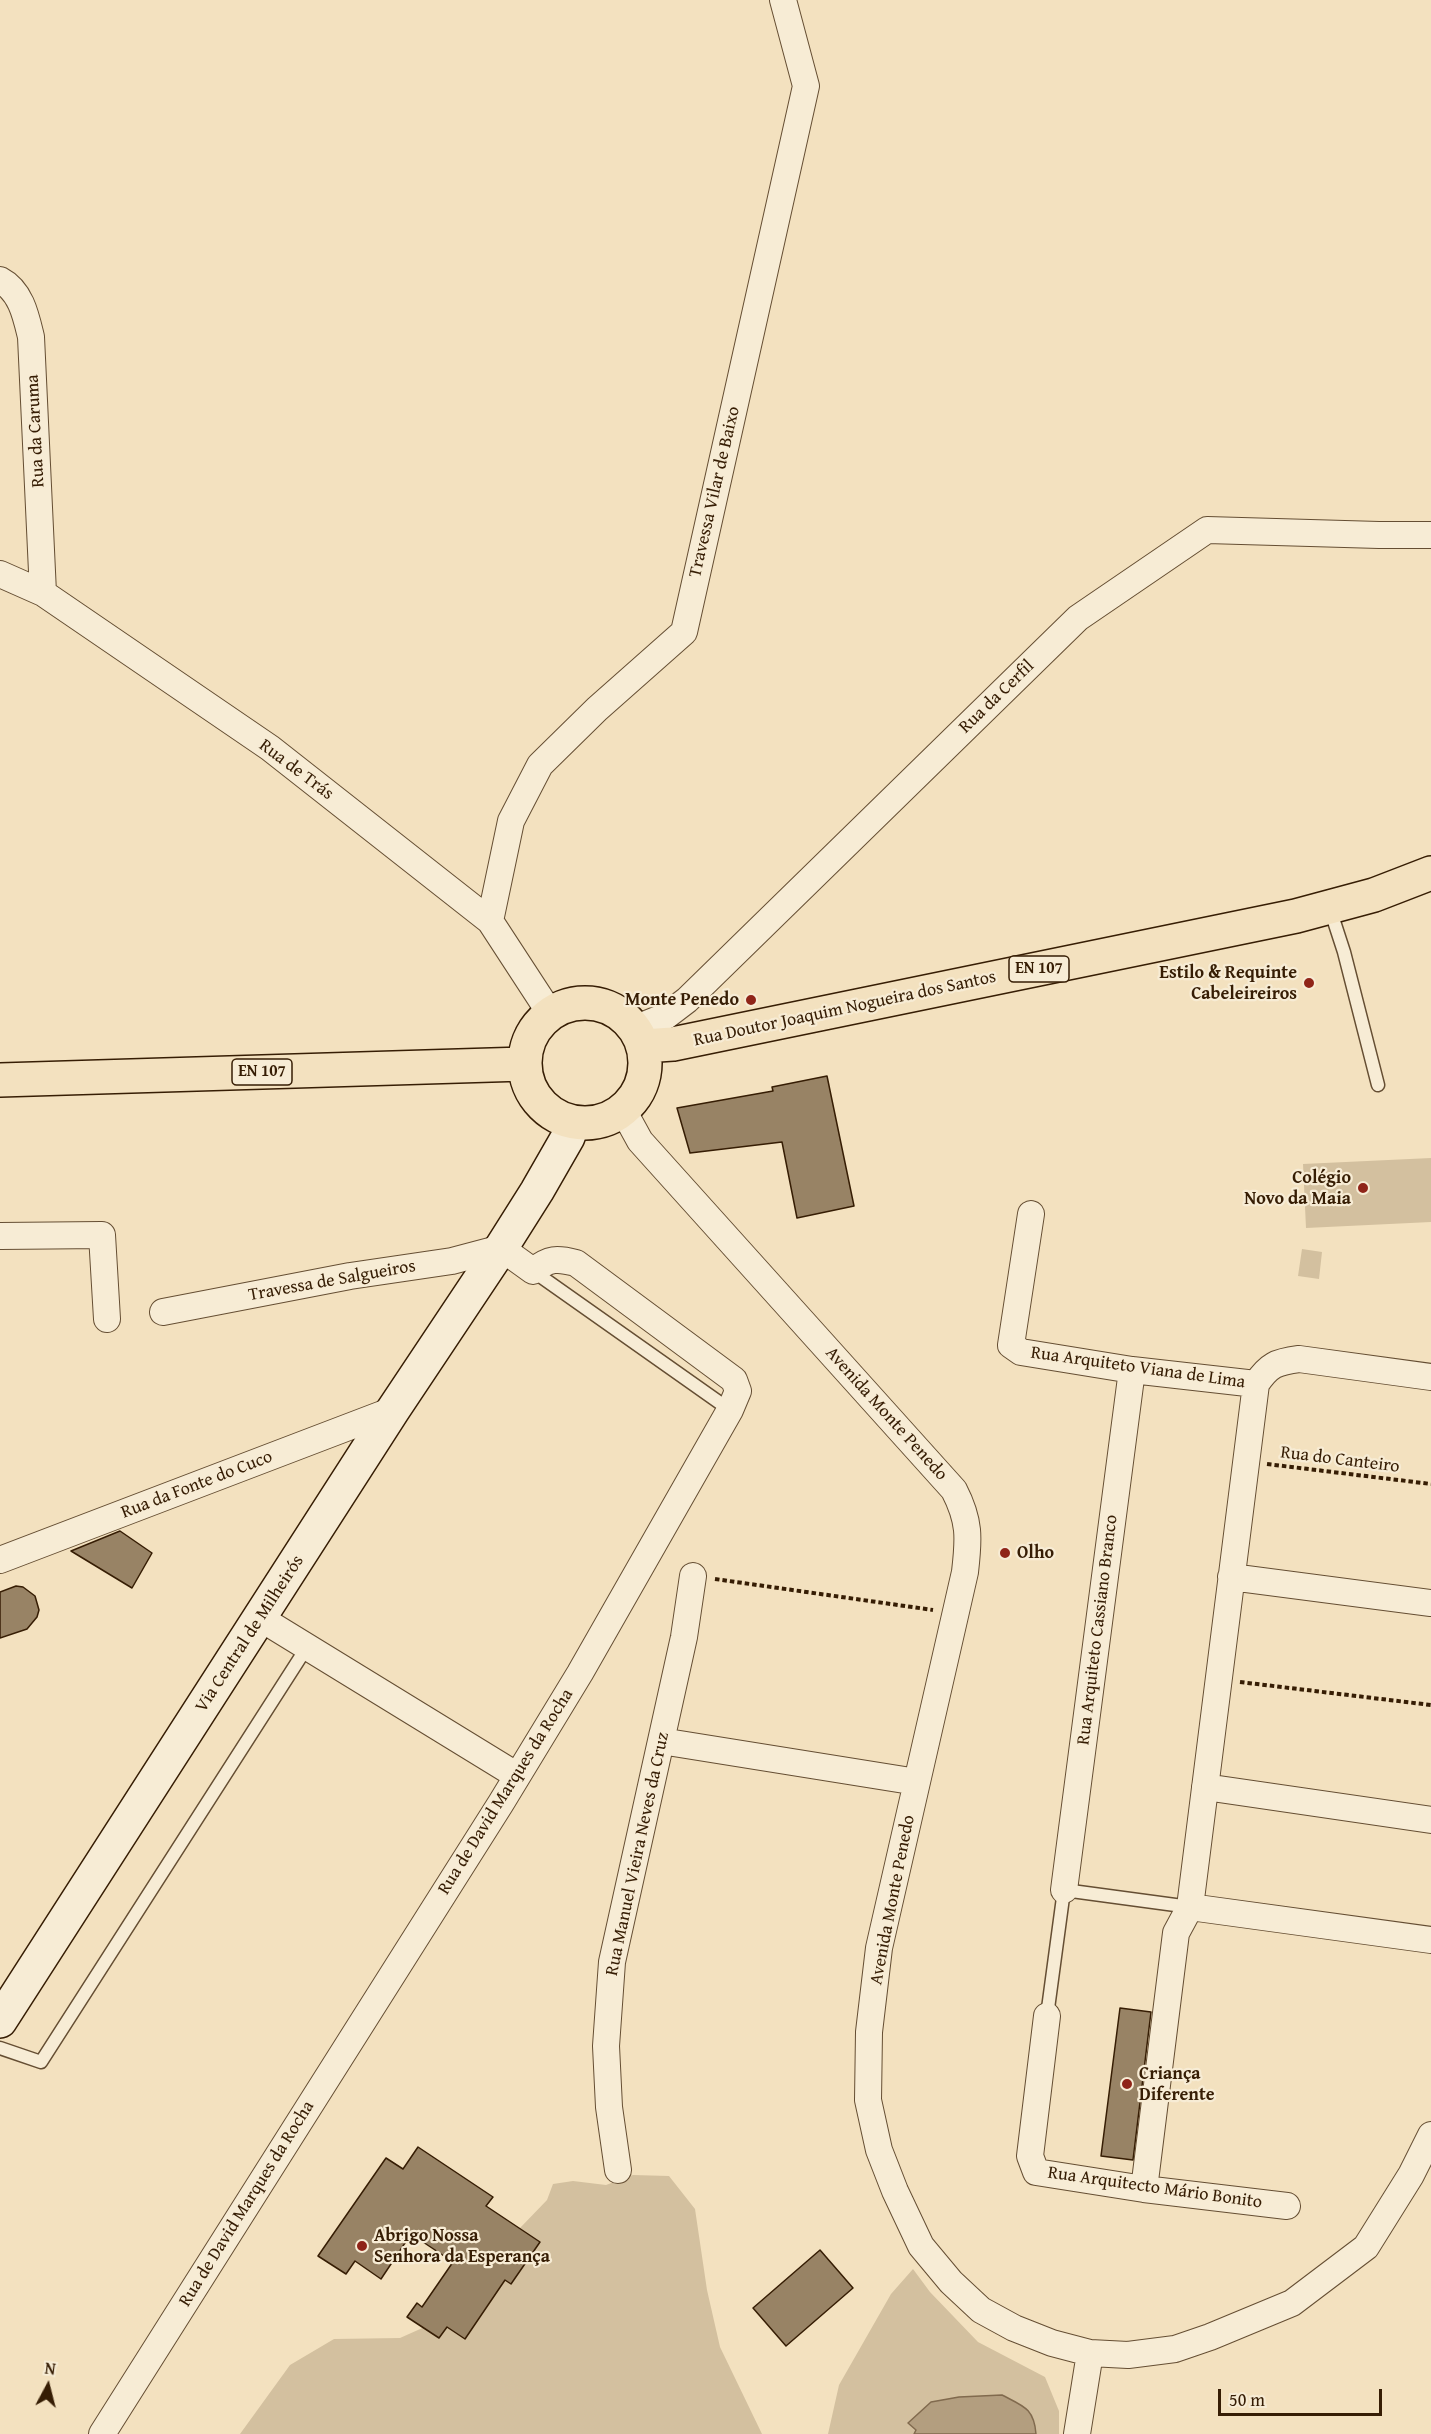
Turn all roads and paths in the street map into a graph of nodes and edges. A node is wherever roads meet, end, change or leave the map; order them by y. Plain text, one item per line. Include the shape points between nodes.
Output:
1 (783, 0) edge
2 (0, 280) edge
3 (1431, 535) edge
4 (0, 574) edge
5 (43, 593) junction
6 (1431, 873) edge
7 (1329, 908) junction
8 (490, 921) junction
9 (550, 1013) junction
10 (639, 1037) junction
11 (524, 1064) junction
12 (0, 1080) edge
13 (1378, 1085) dead end
14 (623, 1110) junction
15 (573, 1123) junction
16 (1032, 1214) dead end
17 (0, 1236) edge
18 (501, 1248) junction
19 (163, 1312) dead end
20 (107, 1319) dead end
21 (1132, 1370) junction
22 (1431, 1377) edge
23 (1256, 1384) junction
24 (393, 1410) junction
25 (1246, 1462) junction
26 (1431, 1484) edge
27 (0, 1560) edge
28 (693, 1575) joint
29 (1231, 1577) junction
30 (1431, 1603) edge
31 (956, 1613) junction
32 (260, 1618) junction
33 (307, 1647) junction
34 (1219, 1679) junction
35 (1431, 1704) edge
36 (661, 1741) junction
37 (516, 1775) junction
38 (917, 1782) junction
39 (1205, 1787) junction
40 (1431, 1820) edge
41 (1064, 1890) junction
42 (1190, 1907) junction
43 (1431, 1940) edge
44 (1047, 2016) joint
45 (0, 2021) edge
46 (0, 2048) edge
47 (1431, 2135) edge
48 (618, 2170) dead end
49 (1144, 2188) junction
50 (1287, 2206) dead end
51 (1090, 2353) junction
52 (102, 2434) edge
53 (1077, 2434) edge

1 - 8 street, Travessa Vilar de Baixo via 806,86 684,632 540,765 511,821
2 - 5 street, Rua da Caruma via 22,304 31,337
3 - 10 street, Rua da Cerfil via 1207,530 1078,618 687,1000
4 - 5 street, Rua de Trás
5 - 8 street, Rua de Trás via 270,748
6 - 7 main road, Rua Doutor Joaquim Nogueira dos Santos / EN 107
7 - 10 main road, Rua Doutor Joaquim Nogueira dos Santos / EN 107 via 683,1042
7 - 13 lane
8 - 9 street, Rua de Trás
9 - 10 main road via 575,1004 602,1005 614,1011
9 - 11 main road via 531,1035
10 - 14 main road via 645,1074 633,1100
11 - 12 main road, EN 107
11 - 15 main road via 533,1095 544,1108
14 - 15 main road via 600,1122
14 - 31 street, Avenida Monte Penedo via 640,1141 954,1490 965,1511 968,1541
15 - 18 street, Via Central de Milheirós
16 - 21 street, Rua Arquiteto Viana de Lima via 1011,1345 1021,1352
17 - 20 street via 102,1235
18 - 19 street, Travessa de Salgueiros via 452,1261
18 - 24 street, Via Central de Milheirós
18 - 37 street, Rua de David Marques da Rocha via 533,1271 545,1261 561,1259 576,1263 734,1380 738,1390 580,1673
21 - 23 street, Rua Arquiteto Viana de Lima
21 - 41 street, Rua Arquiteto Cassiano Branco
22 - 23 street via 1299,1359 1279,1362 1265,1371
23 - 25 street
24 - 27 street, Rua da Fonte do Cuco
24 - 32 street, Via Central de Milheirós
25 - 26 path, Rua do Canteiro
25 - 29 street
28 - 31 path
28 - 36 street, Rua Manuel Vieira Neves da Cruz
29 - 30 street
29 - 34 street
31 - 38 street, Avenida Monte Penedo
32 - 33 street
32 - 45 street, Via Central de Milheirós
33 - 37 street
33 - 46 lane via 41,2062
34 - 35 path
34 - 39 street
36 - 38 street
36 - 48 street, Rua Manuel Vieira Neves da Cruz via 612,1962 606,2046
37 - 52 street, Rua de David Marques da Rocha
38 - 51 street, Avenida Monte Penedo via 879,1948 869,2032 868,2100 879,2150 921,2246 951,2282 981,2310 1014,2328
39 - 40 street
39 - 42 street
41 - 42 lane
41 - 44 lane
42 - 43 street
42 - 49 street via 1176,1933
44 - 49 street, Rua Arquitecto Mário Bonito via 1030,2156 1036,2172
47 - 51 street, Avenida Monte Penedo via 1366,2247 1292,2303 1175,2349 1128,2355
49 - 50 street, Rua Arquitecto Mário Bonito
51 - 53 street

